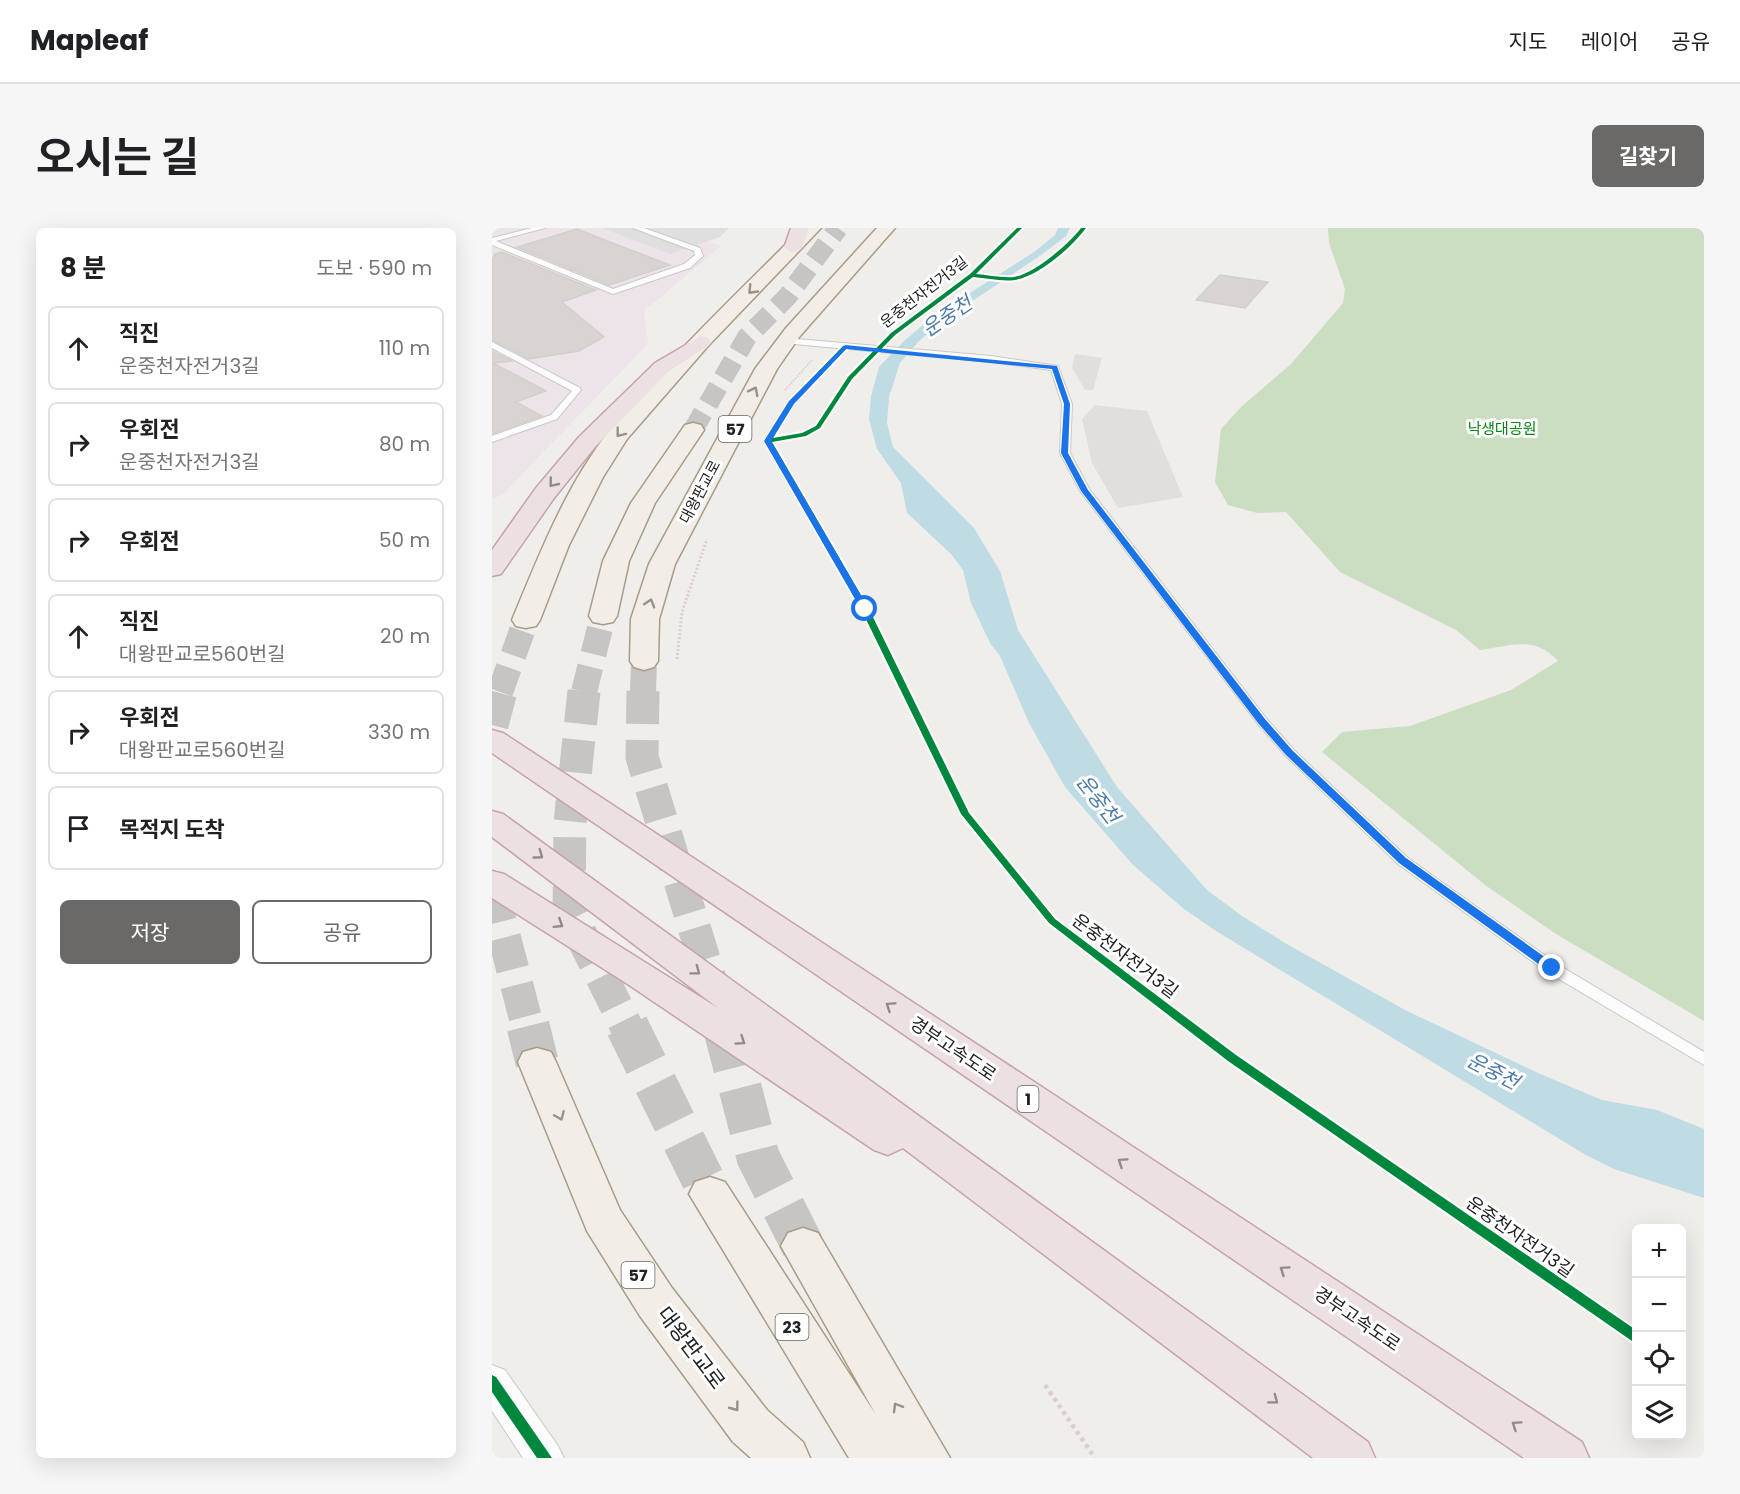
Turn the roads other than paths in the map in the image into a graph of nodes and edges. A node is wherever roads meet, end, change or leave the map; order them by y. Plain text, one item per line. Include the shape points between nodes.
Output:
1 (541, 228) edge
2 (637, 228) edge
3 (812, 228) edge
4 (886, 228) edge
5 (796, 238) edge
6 (492, 241) edge
7 (613, 292) junction
8 (627, 300) dead end
9 (786, 341) junction
10 (701, 342) junction
11 (492, 345) edge
12 (693, 430) tunnel mouth
13 (492, 439) edge
14 (492, 568) edge
15 (603, 616) tunnel mouth
16 (526, 620) tunnel mouth
17 (644, 661) tunnel mouth
18 (492, 739) edge
19 (492, 821) edge
20 (492, 882) edge
21 (1704, 1059) edge
22 (537, 1062) tunnel mouth
23 (711, 1194) tunnel mouth
24 (803, 1246) tunnel mouth
25 (1237, 1372) junction
26 (492, 1382) edge
27 (539, 1456) edge
28 (786, 1458) edge
29 (876, 1458) edge
30 (926, 1458) edge
31 (1351, 1458) edge
32 (1564, 1458) edge

1 - 6 lane
2 - 7 lane via 697,250 699,256 687,266
3 - 5 main road
4 - 9 main road, 대왕판교로 / 57 via 860,262
5 -> 10 main road
6 - 7 lane
7 - 8 lane
17 -> 9 main road, 대왕판교로 / 57 via 645,619 662,564 766,369
9 - 21 lane via 1055,368 1067,404 1065,453 1085,491 1290,753 1402,861 1552,968
10 -> 14 highway via 662,367 587,442
10 -> 16 main road via 618,435 591,477 556,545
11 - 13 lane via 577,390 554,417
12 - 15 main road via 643,503 616,561
32 -> 18 highway, 경부고속도로 / 1
19 -> 25 highway
20 -> 25 highway via 639,974
22 -> 28 main road, 대왕판교로 / 57 via 602,1219 656,1302 750,1426
23 - 29 main road, 23
30 -> 24 main road
25 -> 31 highway
26 - 27 street

